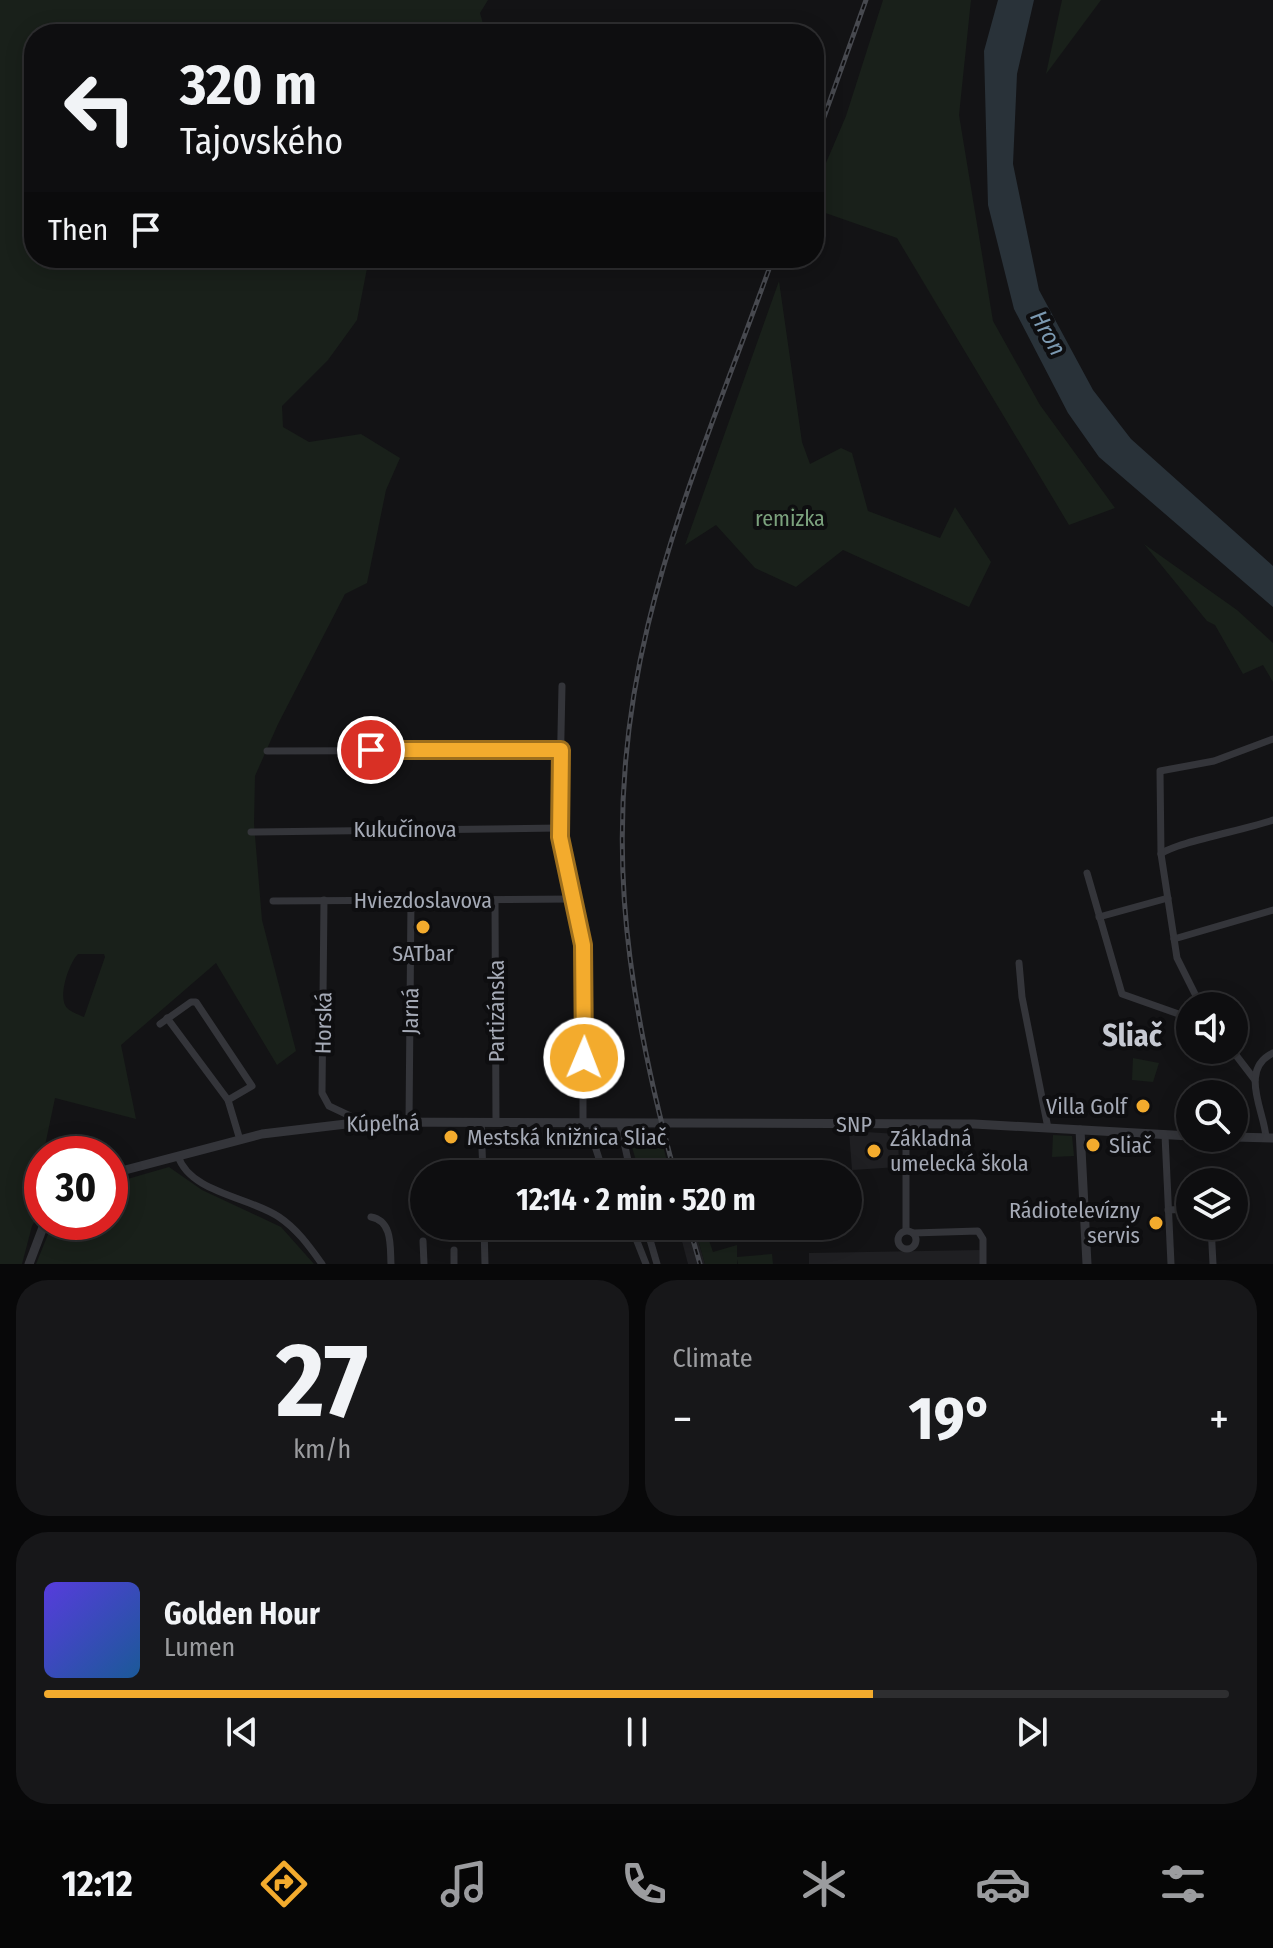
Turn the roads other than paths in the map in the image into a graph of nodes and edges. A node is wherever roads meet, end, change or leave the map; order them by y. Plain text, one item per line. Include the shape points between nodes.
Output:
1 (562, 686) dead end
2 (1273, 739) edge
3 (561, 750) junction
4 (267, 751) dead end
5 (1273, 820) edge
6 (559, 828) junction
7 (251, 832) dead end
8 (1161, 854) junction
9 (1087, 873) dead end
10 (1168, 898) junction
11 (411, 899) junction
12 (574, 899) junction
13 (324, 900) junction
14 (495, 900) junction
15 (273, 901) dead end
16 (1273, 910) edge
17 (1099, 917) junction
18 (1174, 939) junction
19 (1019, 963) dead end
20 (1193, 992) edge
21 (1176, 1013) edge
22 (167, 1018) junction
23 (160, 1024) dead end
24 (1273, 1053) edge
25 (1243, 1064) edge
26 (1255, 1080) junction
27 (228, 1100) junction
28 (363, 1122) junction
29 (409, 1122) junction
30 (481, 1122) junction
31 (496, 1123) junction
32 (587, 1124) junction
33 (620, 1124) junction
34 (906, 1124) junction
35 (661, 1125) joint
36 (1048, 1128) junction
37 (1080, 1130) junction
38 (1165, 1135) junction
39 (1176, 1135) edge
40 (1248, 1137) edge
41 (1270, 1138) edge
42 (240, 1140) junction
43 (178, 1156) junction
44 (482, 1160) edge
45 (599, 1160) edge
46 (628, 1160) edge
47 (128, 1169) edge
48 (1168, 1210) junction
49 (1176, 1210) edge
50 (371, 1217) dead end
51 (911, 1233) junction
52 (38, 1240) edge
53 (484, 1240) edge
54 (637, 1240) edge
55 (650, 1240) edge
56 (1212, 1240) edge
57 (423, 1241) dead end
58 (454, 1250) dead end
59 (29, 1264) edge
60 (322, 1264) edge
61 (391, 1264) edge
62 (424, 1264) edge
63 (454, 1264) edge
64 (485, 1264) edge
65 (646, 1264) edge
66 (657, 1264) edge
67 (983, 1264) edge
68 (1087, 1264) edge
69 (1171, 1264) edge
70 (1213, 1264) edge

1 - 3 street
2 - 8 street via 1214,761 1160,771
3 - 4 street
3 - 6 street
5 - 8 street via 1170,846
6 - 7 street, Kukučínova
6 - 12 street
8 - 10 street
9 - 17 street
10 - 17 street
10 - 18 street
11 - 13 street, Hviezdoslavova
11 - 14 street, Hviezdoslavova
11 - 29 street, Jarná
12 - 14 street, Hviezdoslavova
12 - 32 street via 584,959
13 - 15 street, Hviezdoslavova
13 - 28 street, Horská via 322,1093 329,1106
14 - 31 street, Partizánska
16 - 18 street
17 - 21 street via 1122,994
18 - 20 street via 1181,972
19 - 36 street
22 - 23 street
22 - 27 street
22 - 27 street via 196,1002 252,1086
24 - 26 street
25 - 26 street
26 - 41 street
27 - 42 street
28 - 29 street, Kúpeľná
28 - 42 street, Kúpeľná
29 - 30 street, Kúpeľná
30 - 31 street, Kúpeľná
30 - 44 street
31 - 32 street, Kúpeľná
32 - 33 street, Kúpeľná
32 - 45 street
33 - 35 street, Kúpeľná
33 - 46 street
34 - 35 street, SNP
34 - 36 street, SNP
34 - 51 street
36 - 37 street, SNP
37 - 38 street, SNP
37 - 68 street
38 - 39 street, SNP
38 - 48 street
40 - 41 street
42 - 43 street, Kúpeľná
43 - 47 street, Kúpeľná
43 - 60 street via 191,1175 290,1225
48 - 49 street
48 - 69 street
50 - 61 street via 387,1228
51 - 51 street via 898,1239 905,1249 912,1247
51 - 67 street via 982,1233
52 - 59 street
53 - 64 street
54 - 65 street
55 - 66 street
56 - 70 street
57 - 62 street
58 - 63 street

